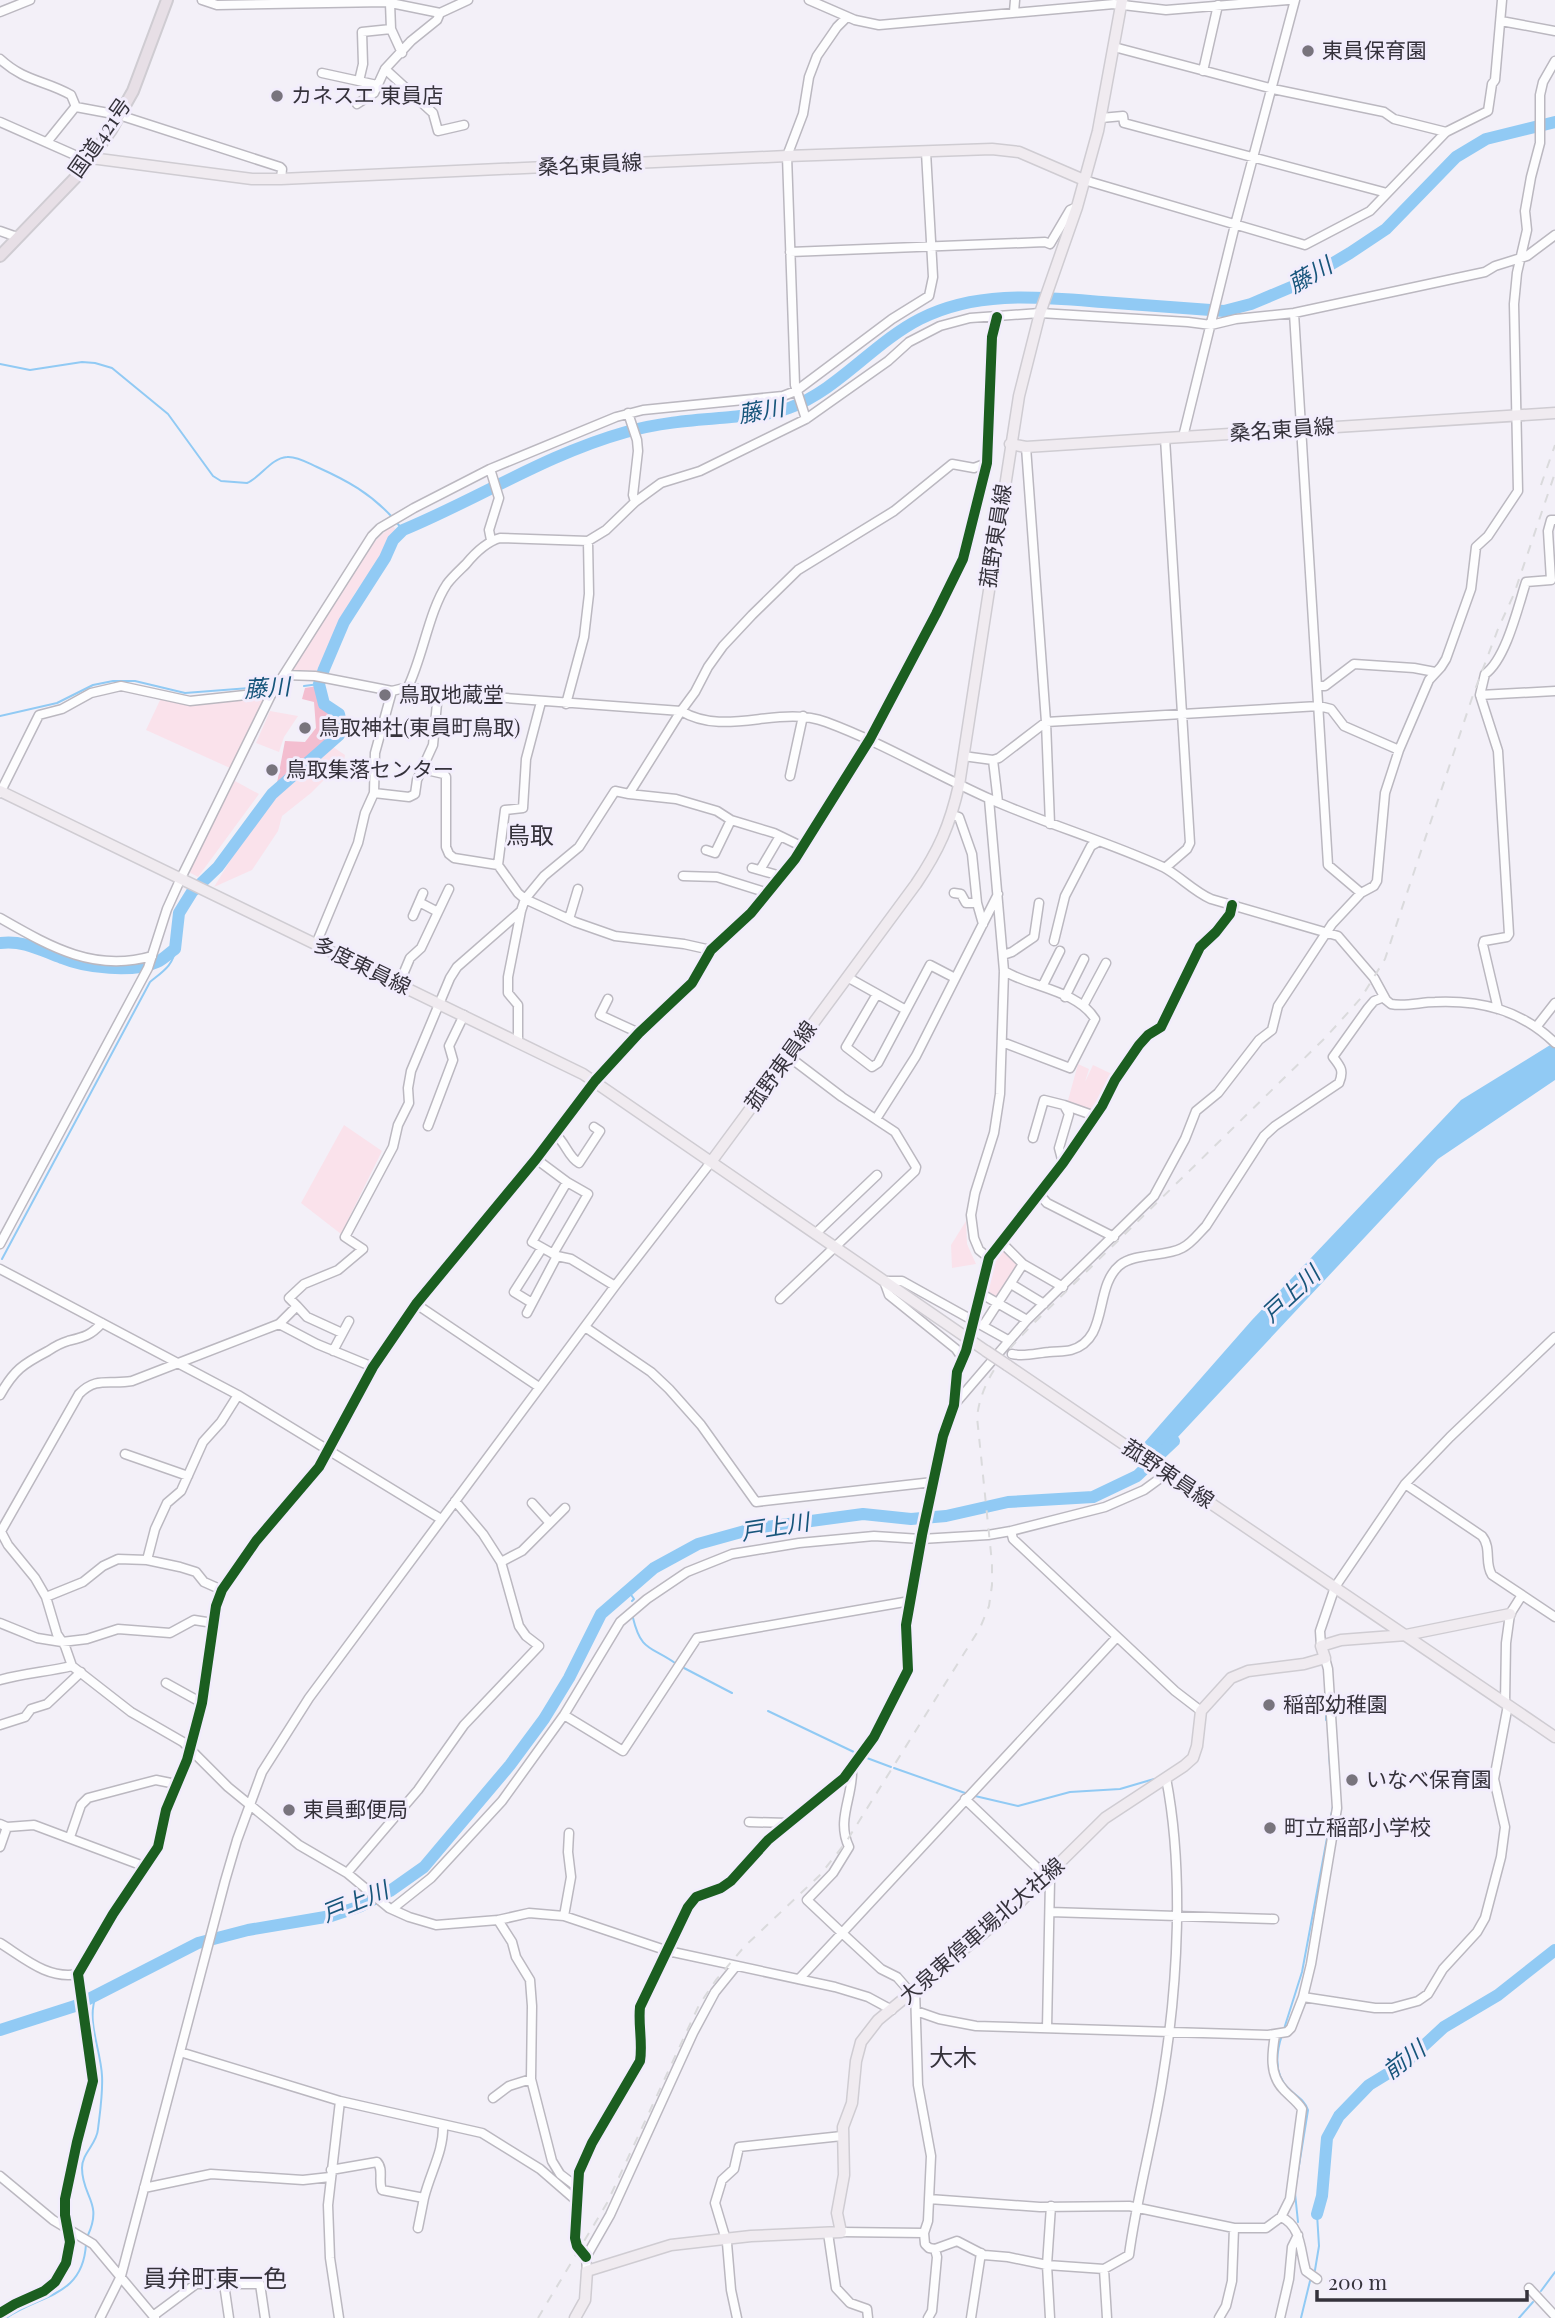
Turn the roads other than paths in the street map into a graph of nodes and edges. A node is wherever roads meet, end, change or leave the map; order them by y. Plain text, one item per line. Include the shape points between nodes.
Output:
1 (30, 0) edge
2 (167, 0) edge
3 (202, 0) edge
4 (468, 0) edge
5 (808, 0) edge
6 (1015, 0) edge
7 (1168, 0) edge
8 (1288, 0) edge
9 (1295, 0) edge
10 (1502, 0) edge
11 (388, 2) edge
12 (1121, 2) edge
13 (1218, 5) junction
14 (1166, 10) junction
15 (0, 12) edge
16 (1014, 12) junction
17 (440, 13) junction
18 (847, 17) junction
19 (1501, 21) junction
20 (391, 29) junction
21 (1555, 31) edge
22 (1114, 47) junction
23 (402, 53) junction
24 (0, 59) edge
25 (1555, 61) edge
26 (385, 69) junction
27 (1203, 71) junction
28 (322, 73) dead end
29 (359, 81) junction
30 (377, 85) junction
31 (1273, 89) junction
32 (357, 104) dead end
33 (76, 106) junction
34 (119, 115) junction
35 (1101, 118) junction
36 (0, 122) edge
37 (464, 125) dead end
38 (1446, 132) junction
39 (47, 142) junction
40 (926, 152) junction
41 (787, 156) junction
42 (1254, 156) junction
43 (91, 158) junction
44 (281, 179) junction
45 (1084, 180) junction
46 (1387, 193) junction
47 (1077, 207) junction
48 (1235, 225) junction
49 (0, 231) edge
50 (1555, 235) edge
51 (17, 237) junction
52 (931, 247) junction
53 (790, 252) junction
54 (0, 256) edge
55 (1520, 260) junction
56 (1040, 312) junction
57 (1294, 313) junction
58 (996, 317) junction
59 (1211, 323) junction
60 (797, 393) junction
61 (1555, 413) edge
62 (628, 414) junction
63 (804, 414) junction
64 (1516, 416) junction
65 (1301, 429) junction
66 (1183, 437) junction
67 (1165, 438) junction
68 (1010, 444) junction
69 (1026, 447) junction
70 (988, 463) junction
71 (491, 472) dead end
72 (635, 502) junction
73 (1555, 520) edge
74 (491, 540) junction
75 (588, 541) junction
76 (1435, 672) junction
77 (282, 678) junction
78 (1318, 686) junction
79 (408, 687) junction
80 (392, 691) junction
81 (1555, 691) edge
82 (272, 693) junction
83 (438, 693) junction
84 (1480, 695) junction
85 (541, 702) junction
86 (566, 704) junction
87 (1320, 706) junction
88 (681, 711) junction
89 (1182, 714) junction
90 (803, 716) junction
91 (1046, 722) junction
92 (870, 739) junction
93 (1399, 750) junction
94 (963, 757) junction
95 (993, 760) junction
96 (422, 769) junction
97 (790, 776) dead end
98 (958, 785) junction
99 (0, 792) edge
100 (374, 793) junction
101 (629, 793) junction
102 (994, 801) junction
103 (952, 815) junction
104 (731, 820) junction
105 (1051, 824) junction
106 (780, 836) junction
107 (1098, 842) junction
108 (803, 847) junction
109 (706, 850) dead end
110 (498, 865) junction
111 (1165, 868) junction
112 (683, 876) dead end
113 (781, 877) junction
114 (184, 880) junction
115 (449, 889) dead end
116 (578, 889) dead end
117 (1361, 892) junction
118 (423, 893) dead end
119 (768, 893) junction
120 (954, 893) dead end
121 (998, 893) junction
122 (525, 899) junction
123 (419, 902) junction
124 (977, 903) junction
125 (1039, 903) dead end
126 (1233, 905) junction
127 (521, 911) junction
128 (438, 912) junction
129 (412, 916) dead end
130 (0, 918) edge
131 (569, 919) junction
132 (983, 924) junction
133 (1327, 932) junction
134 (1054, 941) dead end
135 (316, 944) junction
136 (711, 950) junction
137 (1060, 951) dead end
138 (1003, 954) junction
139 (1084, 959) dead end
140 (150, 961) junction
141 (1106, 963) dead end
142 (1004, 971) junction
143 (847, 977) junction
144 (956, 978) junction
145 (399, 984) junction
146 (1043, 985) junction
147 (877, 994) junction
148 (1065, 997) junction
149 (1384, 997) junction
150 (608, 999) dead end
151 (440, 1003) junction
152 (1555, 1003) edge
153 (1083, 1006) junction
154 (1499, 1009) junction
155 (906, 1010) junction
156 (464, 1015) junction
157 (1537, 1026) junction
158 (639, 1033) junction
159 (518, 1041) junction
160 (1002, 1042) junction
161 (1555, 1043) edge
162 (788, 1056) junction
163 (595, 1081) junction
164 (1064, 1105) junction
165 (1095, 1116) junction
166 (876, 1119) junction
167 (428, 1126) dead end
168 (594, 1127) dead end
169 (555, 1134) junction
170 (1033, 1138) dead end
171 (536, 1158) junction
172 (711, 1162) junction
173 (1063, 1163) junction
174 (877, 1175) dead end
175 (567, 1182) junction
176 (1039, 1195) junction
177 (815, 1234) junction
178 (1114, 1237) junction
179 (1001, 1242) junction
180 (0, 1244) edge
181 (542, 1248) junction
182 (835, 1248) junction
183 (555, 1255) junction
184 (989, 1258) junction
185 (1023, 1264) junction
186 (0, 1269) edge
187 (884, 1281) junction
188 (1011, 1284) junction
189 (615, 1286) junction
190 (1063, 1287) junction
191 (980, 1293) junction
192 (780, 1299) dead end
193 (532, 1303) junction
194 (999, 1303) junction
195 (416, 1304) junction
196 (1044, 1304) junction
197 (297, 1306) junction
198 (527, 1313) dead end
199 (1027, 1320) junction
200 (349, 1321) dead end
201 (102, 1323) junction
202 (279, 1324) junction
203 (973, 1324) junction
204 (984, 1326) junction
205 (585, 1327) junction
206 (342, 1333) junction
207 (1555, 1337) edge
208 (1008, 1340) junction
209 (333, 1351) junction
210 (1012, 1354) dead end
211 (176, 1364) junction
212 (373, 1367) junction
213 (539, 1387) junction
214 (0, 1395) edge
215 (238, 1395) junction
216 (954, 1405) junction
217 (327, 1452) junction
218 (125, 1454) dead end
219 (1163, 1471) junction
220 (188, 1476) junction
221 (933, 1483) junction
222 (1405, 1484) junction
223 (455, 1501) junction
224 (532, 1503) dead end
225 (565, 1508) dead end
226 (441, 1519) junction
227 (550, 1523) junction
228 (0, 1531) edge
229 (1011, 1531) junction
230 (922, 1537) junction
231 (147, 1560) junction
232 (501, 1562) junction
233 (1335, 1587) junction
234 (222, 1590) junction
235 (1522, 1595) junction
236 (46, 1597) junction
237 (910, 1601) junction
238 (1510, 1614) junction
239 (1555, 1617) edge
240 (0, 1623) edge
241 (213, 1623) junction
242 (1406, 1635) junction
243 (1117, 1637) junction
244 (62, 1642) junction
245 (1321, 1646) junction
246 (1325, 1658) junction
247 (72, 1666) junction
248 (80, 1672) junction
249 (0, 1680) edge
250 (166, 1683) dead end
251 (202, 1703) junction
252 (1507, 1704) junction
253 (1201, 1711) junction
254 (564, 1715) junction
255 (0, 1725) edge
256 (1555, 1737) edge
257 (189, 1748) junction
258 (852, 1770) junction
259 (1166, 1778) junction
260 (176, 1784) junction
261 (965, 1799) junction
262 (249, 1804) junction
263 (749, 1822) dead end
264 (788, 1823) junction
265 (4, 1825) edge
266 (569, 1833) dead end
267 (70, 1837) junction
268 (0, 1847) edge
269 (146, 1867) junction
270 (347, 1873) junction
271 (1047, 1876) junction
272 (391, 1909) junction
273 (1050, 1912) junction
274 (564, 1916) junction
275 (1176, 1916) junction
276 (1274, 1919) dead end
277 (498, 1920) junction
278 (842, 1933) junction
279 (0, 1943) edge
280 (668, 1951) junction
281 (736, 1966) junction
282 (78, 1974) junction
283 (799, 1979) junction
284 (913, 1992) junction
285 (1303, 1997) junction
286 (892, 2010) junction
287 (916, 2011) junction
288 (1047, 2028) junction
289 (1169, 2032) junction
290 (1281, 2033) junction
291 (180, 2052) junction
292 (531, 2079) junction
293 (494, 2098) dead end
294 (340, 2101) junction
295 (443, 2125) junction
296 (842, 2136) junction
297 (331, 2174) junction
298 (0, 2176) edge
299 (577, 2187) junction
300 (145, 2188) junction
301 (424, 2198) junction
302 (929, 2199) junction
303 (578, 2203) junction
304 (1052, 2206) junction
305 (1135, 2207) junction
306 (1281, 2217) junction
307 (418, 2228) dead end
308 (1234, 2228) junction
309 (68, 2231) junction
310 (841, 2232) junction
311 (828, 2233) junction
312 (924, 2233) junction
313 (1298, 2235) junction
314 (724, 2239) junction
315 (934, 2249) junction
316 (981, 2253) junction
317 (586, 2257) junction
318 (1047, 2265) junction
319 (1104, 2269) junction
320 (587, 2271) junction
321 (121, 2276) junction
322 (1317, 2279) dead end
323 (224, 2284) junction
324 (1529, 2288) dead end
325 (0, 2313) edge
326 (228, 2316) edge
327 (1555, 2316) edge
328 (154, 2317) edge
329 (100, 2318) edge
330 (217, 2318) edge
331 (265, 2318) edge
332 (339, 2318) edge
333 (575, 2318) edge
334 (737, 2318) edge
335 (868, 2318) edge
336 (928, 2318) edge
337 (971, 2318) edge
338 (1050, 2318) edge
339 (1107, 2318) edge
340 (1219, 2318) edge
341 (1280, 2318) edge

1 - 15 street
2 - 34 highway, 国道421号
3 - 11 street via 217,5
4 - 17 street
5 - 18 street
6 - 16 street
7 - 14 street
8 - 13 street
9 - 31 street
10 - 19 street
11 - 17 street
11 - 20 street
12 - 14 street
12 - 16 street
12 - 22 main road, 菰野東員線
13 - 14 street
13 - 27 street
16 - 18 street via 879,25
17 - 23 street
18 - 41 street via 817,56
19 - 21 street
19 - 38 street via 1488,111
20 - 23 street
20 - 29 street via 362,32
22 - 27 street
22 - 35 main road, 菰野東員線
23 - 26 street
24 - 33 street via 29,79 71,95
25 - 55 street via 1543,82 1540,138
26 - 30 street
26 - 37 street via 433,113 438,131
27 - 31 street
28 - 29 street
29 - 30 street
30 - 32 street via 374,93
31 - 38 street via 1384,112 1394,120
31 - 42 street
33 - 34 street
33 - 39 street
34 - 43 highway, 国道421号
34 - 44 street via 280,167
35 - 42 street via 1123,116 1124,123
35 - 45 main road, 菰野東員線
36 - 39 street
38 - 46 street
39 - 43 street
40 - 41 main road, 桑名東員線
40 - 45 main road, 桑名東員線 via 1019,152
40 - 52 street
41 - 44 main road, 桑名東員線
41 - 53 street
42 - 46 street
42 - 48 street
43 - 44 main road, 桑名東員線
43 - 51 highway, 国道421号
45 - 47 main road, 菰野東員線
45 - 48 street
46 - 48 street via 1370,211 1305,245
47 - 52 street via 1070,209 1050,244
47 - 56 main road, 菰野東員線
48 - 59 street
49 - 51 street
50 - 55 street
51 - 54 highway, 国道421号
52 - 53 street
52 - 60 street via 929,296
53 - 60 street
55 - 57 street via 1485,272
55 - 64 street via 1514,304
56 - 58 street
56 - 59 street
56 - 68 main road, 菰野東員線
57 - 59 street
57 - 65 street
58 - 63 street via 940,326
58 - 70 street
59 - 66 street
60 - 62 street
60 - 63 street
61 - 64 main road, 桑名東員線
62 - 72 street via 638,440
62 - 77 street via 491,469 380,528
63 - 72 street via 700,471 661,483
64 - 65 main road, 桑名東員線
64 - 76 street via 1518,491 1476,547 1471,589 1446,659
65 - 66 main road, 桑名東員線
65 - 78 street
66 - 67 main road, 桑名東員線
67 - 69 main road, 桑名東員線
67 - 89 street
68 - 69 main road, 桑名東員線
68 - 94 main road, 菰野東員線
69 - 91 street
70 - 88 street via 974,468 952,464 894,511 798,570 723,646
70 - 92 street via 963,559
71 - 74 street via 499,498 489,530
72 - 75 street
73 - 84 street via 1548,531 1551,580 1526,582 1511,629 1493,669 1485,674
74 - 75 street
74 - 79 street via 440,597
75 - 86 street via 584,637
76 - 78 street via 1353,664 1325,686
76 - 93 street
77 - 80 street via 315,676
77 - 82 street
78 - 87 street
79 - 80 street
79 - 83 street
80 - 100 street via 375,752
81 - 84 street
82 - 99 street via 190,701 121,686 91,693 39,715
82 - 114 street
83 - 85 street
83 - 96 street via 433,745
84 - 154 street via 1498,751 1506,882 1507,937 1483,945
85 - 86 street
85 - 110 street via 526,759 523,808 505,810
86 - 88 street
87 - 89 street
87 - 93 street via 1331,709 1344,726
87 - 117 street via 1328,865
88 - 90 street via 694,719 715,721
88 - 101 street
89 - 91 street
89 - 111 street via 1190,843
90 - 92 street
90 - 97 street
91 - 95 street
91 - 105 street
92 - 98 street
92 - 108 street
93 - 117 street via 1385,793 1377,881
94 - 95 street
94 - 98 main road, 菰野東員線
95 - 102 street
96 - 100 street via 415,794 409,797
96 - 110 street via 446,777 449,854
98 - 102 street
98 - 103 main road, 菰野東員線
99 - 114 main road, 多度東員線
100 - 135 street
101 - 104 street via 676,799
101 - 122 street via 615,791 579,847
102 - 105 street
102 - 121 street
103 - 124 street via 959,817 972,854
103 - 143 main road, 菰野東員線 via 935,856
104 - 106 street
104 - 109 street via 715,853
105 - 107 street
106 - 108 street
106 - 113 street via 756,869
107 - 111 street
107 - 134 street via 1091,846 1065,896
108 - 113 street
110 - 122 street
111 - 126 street via 1195,892
112 - 119 street via 717,877
113 - 119 street
114 - 135 main road, 多度東員線
114 - 140 street via 167,909
115 - 128 street
116 - 131 street
117 - 133 street
118 - 123 street
119 - 136 street
120 - 124 street via 961,894 966,903
121 - 132 street
121 - 138 street
122 - 127 street
122 - 131 street
123 - 128 street
123 - 129 street
124 - 132 street
125 - 138 street via 1034,937
126 - 133 street
126 - 165 street via 1200,947 1167,1019 1139,1045
127 - 151 street via 457,967
127 - 159 street via 508,977 508,993 518,1006
128 - 145 street
130 - 140 street via 65,953 119,962
131 - 136 street via 615,936
132 - 144 street
133 - 149 street via 1346,944
133 - 178 street via 1278,1006 1272,1030 1218,1093 1196,1111 1154,1196
135 - 145 main road, 多度東員線
136 - 158 street via 692,983
137 - 146 street
138 - 142 street
139 - 148 street
140 - 180 street
141 - 153 street
142 - 146 street via 1020,981
142 - 160 street
143 - 147 street
143 - 162 main road, 菰野東員線
144 - 155 street via 930,965
144 - 166 street via 916,1056
145 - 151 main road, 多度東員線
146 - 148 street
147 - 155 street
147 - 155 street via 846,1047 872,1067
148 - 153 street
149 - 154 street via 1398,1005 1455,1001
149 - 210 street via 1368,1008 1333,1057 1343,1074 1339,1083 1264,1136 1198,1235 1182,1249 1126,1261 1113,1271 1092,1335 1080,1346 1068,1351
150 - 158 street via 596,1016
151 - 156 main road, 多度東員線
151 - 197 street via 411,1071 409,1103 393,1147 345,1237 363,1249 338,1270 304,1284 289,1298
152 - 157 street
153 - 160 street via 1095,1019 1070,1068
154 - 157 street
156 - 159 main road, 多度東員線
156 - 167 street via 449,1046 453,1060
157 - 161 street
158 - 163 street
159 - 163 main road, 多度東員線
160 - 184 street via 994,1133 971,1215 979,1250
162 - 166 street
162 - 172 main road, 菰野東員線
163 - 169 street
163 - 172 main road, 多度東員線
164 - 165 street
164 - 170 street via 1044,1100
164 - 173 street via 1069,1114 1059,1148
165 - 173 street
166 - 182 street via 895,1132 915,1163 915,1171
168 - 169 street via 600,1131 579,1163
169 - 171 street
171 - 175 street
171 - 195 street
172 - 177 main road, 菰野東員線
172 - 189 street
173 - 176 street
174 - 177 street
175 - 181 street via 532,1241
175 - 183 street via 589,1194
176 - 178 street
176 - 179 street
177 - 182 main road, 菰野東員線
178 - 190 street
179 - 184 street
179 - 185 street
181 - 183 street
181 - 193 street via 514,1292
182 - 187 main road, 菰野東員線
182 - 192 street
183 - 189 street via 571,1259
183 - 193 street
184 - 191 street
185 - 188 street
185 - 190 street
186 - 201 street
187 - 203 street via 902,1281
187 - 216 street via 890,1295 964,1355 957,1372
187 - 219 main road, 菰野東員線, bridge
188 - 194 street
188 - 196 street
189 - 205 street
190 - 196 street
191 - 194 street
191 - 203 street
193 - 198 street
194 - 199 street
194 - 204 street
195 - 212 street
195 - 213 street
196 - 199 street
197 - 202 street
197 - 206 street via 307,1317
199 - 208 street
200 - 206 street
201 - 211 street
201 - 214 street via 80,1340 67,1341 22,1364
202 - 209 street
202 - 211 street
203 - 204 street
204 - 208 street
205 - 213 street
205 - 221 street via 651,1371 669,1389 701,1424 756,1502
206 - 209 street
207 - 222 street
208 - 216 street
209 - 212 street
211 - 215 street
211 - 228 street via 132,1381 89,1384
212 - 217 street
213 - 223 street
215 - 217 street
215 - 220 street via 203,1442
216 - 221 street
217 - 226 street
217 - 234 street
218 - 220 street
219 - 229 street via 1143,1490 1105,1507
219 - 233 main road, 菰野東員線
220 - 231 street via 167,1503
221 - 230 street
222 - 233 street
222 - 235 street via 1484,1538 1490,1572
223 - 226 street
223 - 232 street
224 - 227 street
225 - 227 street
226 - 262 street via 309,1698 262,1772
227 - 232 street via 522,1551
228 - 236 street
229 - 230 street
229 - 243 street via 1013,1539
230 - 237 street
230 - 254 street via 799,1543 732,1554 687,1572 620,1622
231 - 234 street via 192,1570
231 - 236 street via 112,1561 83,1582
232 - 270 street via 519,1626 539,1646 464,1725 418,1790
233 - 242 main road, 菰野東員線
233 - 245 street via 1320,1631
234 - 241 street
235 - 238 street
235 - 239 street
236 - 244 street
237 - 254 street via 697,1638 623,1751
237 - 258 street via 905,1679
238 - 242 main road
238 - 252 street
240 - 244 street via 29,1636
241 - 244 street via 194,1620 170,1633 118,1629
241 - 251 street
242 - 245 main road
242 - 252 main road, 菰野東員線
243 - 253 street
243 - 261 street
244 - 247 street
245 - 246 main road
246 - 253 main road via 1239,1674
246 - 285 street via 1337,1808
247 - 248 street
247 - 249 street
248 - 255 street via 47,1703
248 - 257 street via 131,1712
250 - 251 street
251 - 257 street
252 - 256 main road, 菰野東員線
252 - 285 street via 1494,1779 1505,1827 1501,1857 1485,1918 1476,1932 1418,2001 1375,2008
253 - 259 main road, 大泉東停車場北大社線 via 1193,1758
254 - 272 street via 498,1807 431,1878
257 - 260 street
257 - 262 street
258 - 264 street
258 - 278 street via 843,1815 849,1847 833,1873 807,1900
259 - 271 main road, 大泉東停車場北大社線 via 1105,1818
259 - 275 street
260 - 267 street via 156,1780 88,1798
260 - 269 street via 158,1847
261 - 271 street
261 - 278 street
262 - 270 street via 299,1845
262 - 291 street
263 - 264 street
264 - 280 street via 731,1881 693,1900
265 - 267 street via 34,1825
265 - 268 street
266 - 274 street via 571,1877
267 - 269 street
269 - 282 street
270 - 272 street
271 - 273 street
271 - 284 main road, 大泉東停車場北大社線
272 - 277 street via 436,1925
273 - 275 street
273 - 288 street
274 - 277 street via 529,1913
274 - 280 street
275 - 276 street
275 - 289 street
277 - 292 street via 530,1980
278 - 283 street
278 - 284 street
279 - 282 street via 47,1973
280 - 281 street
280 - 299 street via 640,2007 640,2061 592,2143
281 - 283 street
281 - 317 street via 715,1992 693,2033 610,2215
282 - 309 street via 93,2081 65,2199
283 - 286 street via 868,1997
284 - 286 main road, 大泉東停車場北大社線
284 - 287 street
285 - 290 street via 1291,2028
286 - 296 main road, 大泉東停車場北大社線 via 861,2042
287 - 288 street via 976,2026
287 - 302 street via 918,2085 931,2156
288 - 289 street
289 - 290 street
289 - 305 street
290 - 306 street via 1273,2057 1275,2077 1302,2109 1290,2199
291 - 294 street
291 - 300 street
292 - 293 street via 509,2086
292 - 299 street via 552,2161
294 - 295 street
294 - 297 street
295 - 301 street
295 - 303 street via 489,2136 540,2169
296 - 310 main road, 大泉東停車場北大社線 via 844,2167 837,2213
296 - 314 street via 739,2147 734,2169 722,2180 715,2203
297 - 300 street via 303,2180 211,2174
297 - 301 street via 377,2162 382,2190
297 - 332 street via 330,2258
298 - 309 street
299 - 303 street
300 - 321 street
301 - 307 street
302 - 304 street
302 - 312 street
303 - 317 street via 575,2238
304 - 305 street
304 - 318 street
305 - 308 street
305 - 319 street via 1129,2255
306 - 308 street via 1266,2228
306 - 313 street
308 - 340 street via 1231,2281
309 - 321 street via 89,2241
309 - 325 street via 70,2251 55,2282
310 - 311 main road
310 - 312 street
311 - 314 main road
311 - 335 street via 836,2288 850,2303 867,2309
312 - 315 street via 925,2244
313 - 322 street via 1306,2271
313 - 341 street
314 - 320 main road via 664,2247
314 - 334 street
315 - 316 street via 957,2241
315 - 336 street via 937,2278
316 - 318 street
316 - 337 street
317 - 320 street
318 - 319 street
318 - 338 street
319 - 339 street
320 - 333 main road via 584,2300
321 - 328 street
321 - 329 street
323 - 326 street
323 - 328 street via 196,2284
323 - 331 street via 260,2284
324 - 327 street
326 - 330 street

